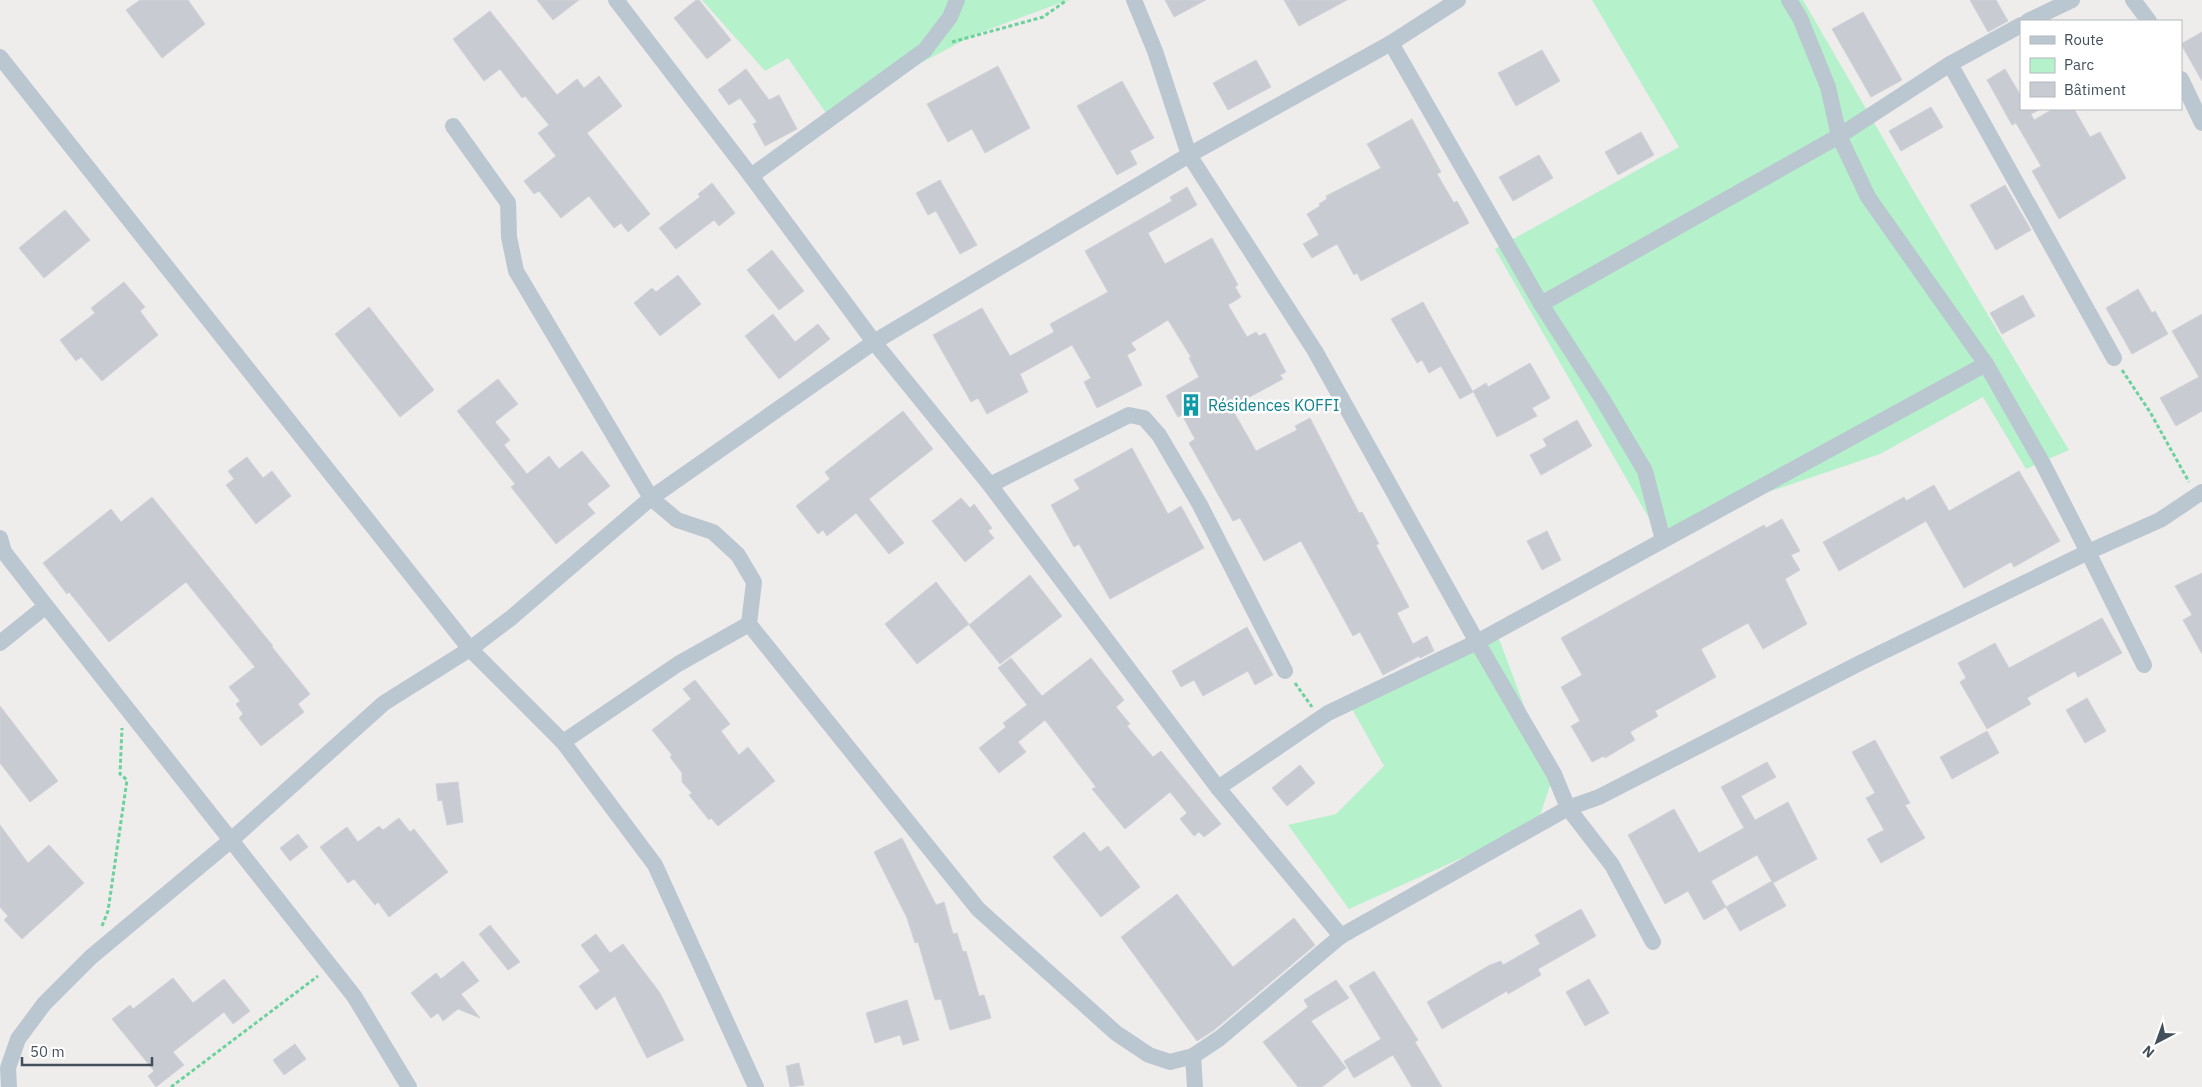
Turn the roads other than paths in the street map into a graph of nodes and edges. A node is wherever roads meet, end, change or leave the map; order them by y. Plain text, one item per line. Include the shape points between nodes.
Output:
1 (616, 0) edge
2 (957, 0) edge
3 (1134, 0) edge
4 (1458, 0) edge
5 (1789, 0) edge
6 (2072, 0) edge
7 (2133, 0) edge
8 (2030, 20) edge
9 (2147, 20) edge
10 (2020, 26) edge
11 (1391, 43) junction
12 (0, 57) edge
13 (1950, 64) junction
14 (2182, 81) edge
15 (2202, 123) edge
16 (453, 126) dead end
17 (1839, 136) junction
18 (1189, 155) junction
19 (751, 176) junction
20 (1541, 304) junction
21 (874, 342) junction
22 (2114, 358) road end
23 (1986, 364) junction
24 (990, 485) junction
25 (2199, 494) edge
26 (651, 498) junction
27 (0, 538) edge
28 (1662, 540) junction
29 (2088, 552) junction
30 (46, 606) junction
31 (749, 624) junction
32 (1477, 642) junction
33 (0, 643) edge
34 (470, 649) junction
35 (2144, 665) dead end
36 (1285, 671) road end
37 (563, 742) junction
38 (1218, 788) junction
39 (1568, 808) junction
40 (230, 841) junction
41 (1341, 936) junction
42 (1653, 942) dead end
43 (1192, 1056) junction
44 (9, 1087) edge
45 (409, 1087) edge
46 (756, 1087) edge
47 (1195, 1087) edge

1 - 19 street
2 - 19 street via 950,17 925,50
3 - 18 street
4 - 11 street
5 - 17 street via 1800,18 1828,87
6 - 8 street
7 - 9 street
10 - 13 street
11 - 18 street
11 - 20 street
12 - 34 street
13 - 17 street
13 - 22 street
14 - 15 street
16 - 26 street via 508,203 509,237 516,271
17 - 20 street
17 - 23 street via 1868,197
18 - 21 street
18 - 32 street via 1315,351
19 - 21 street
20 - 28 street via 1645,471
21 - 24 street
21 - 26 street
23 - 28 street
23 - 29 street
24 - 36 street via 1129,415 1144,418 1159,434 1200,504
24 - 38 street
25 - 29 street via 2160,520
26 - 31 street via 677,520 713,532 738,555 754,582
26 - 34 street via 512,618
27 - 30 street via 4,552
28 - 32 street
29 - 35 street
29 - 39 street via 1860,663 1599,797
30 - 33 street
30 - 40 street
31 - 37 street via 678,664
31 - 43 street via 978,909 1116,1033 1149,1055 1170,1062
32 - 38 street via 1328,713
32 - 39 street via 1554,774
34 - 37 street
34 - 40 street via 384,703
37 - 46 street via 655,865
38 - 41 street
39 - 41 street
39 - 42 street via 1612,865
40 - 44 street via 91,958 44,1004 18,1038 8,1068
40 - 45 street via 354,996
41 - 43 street via 1220,1038
43 - 47 street

